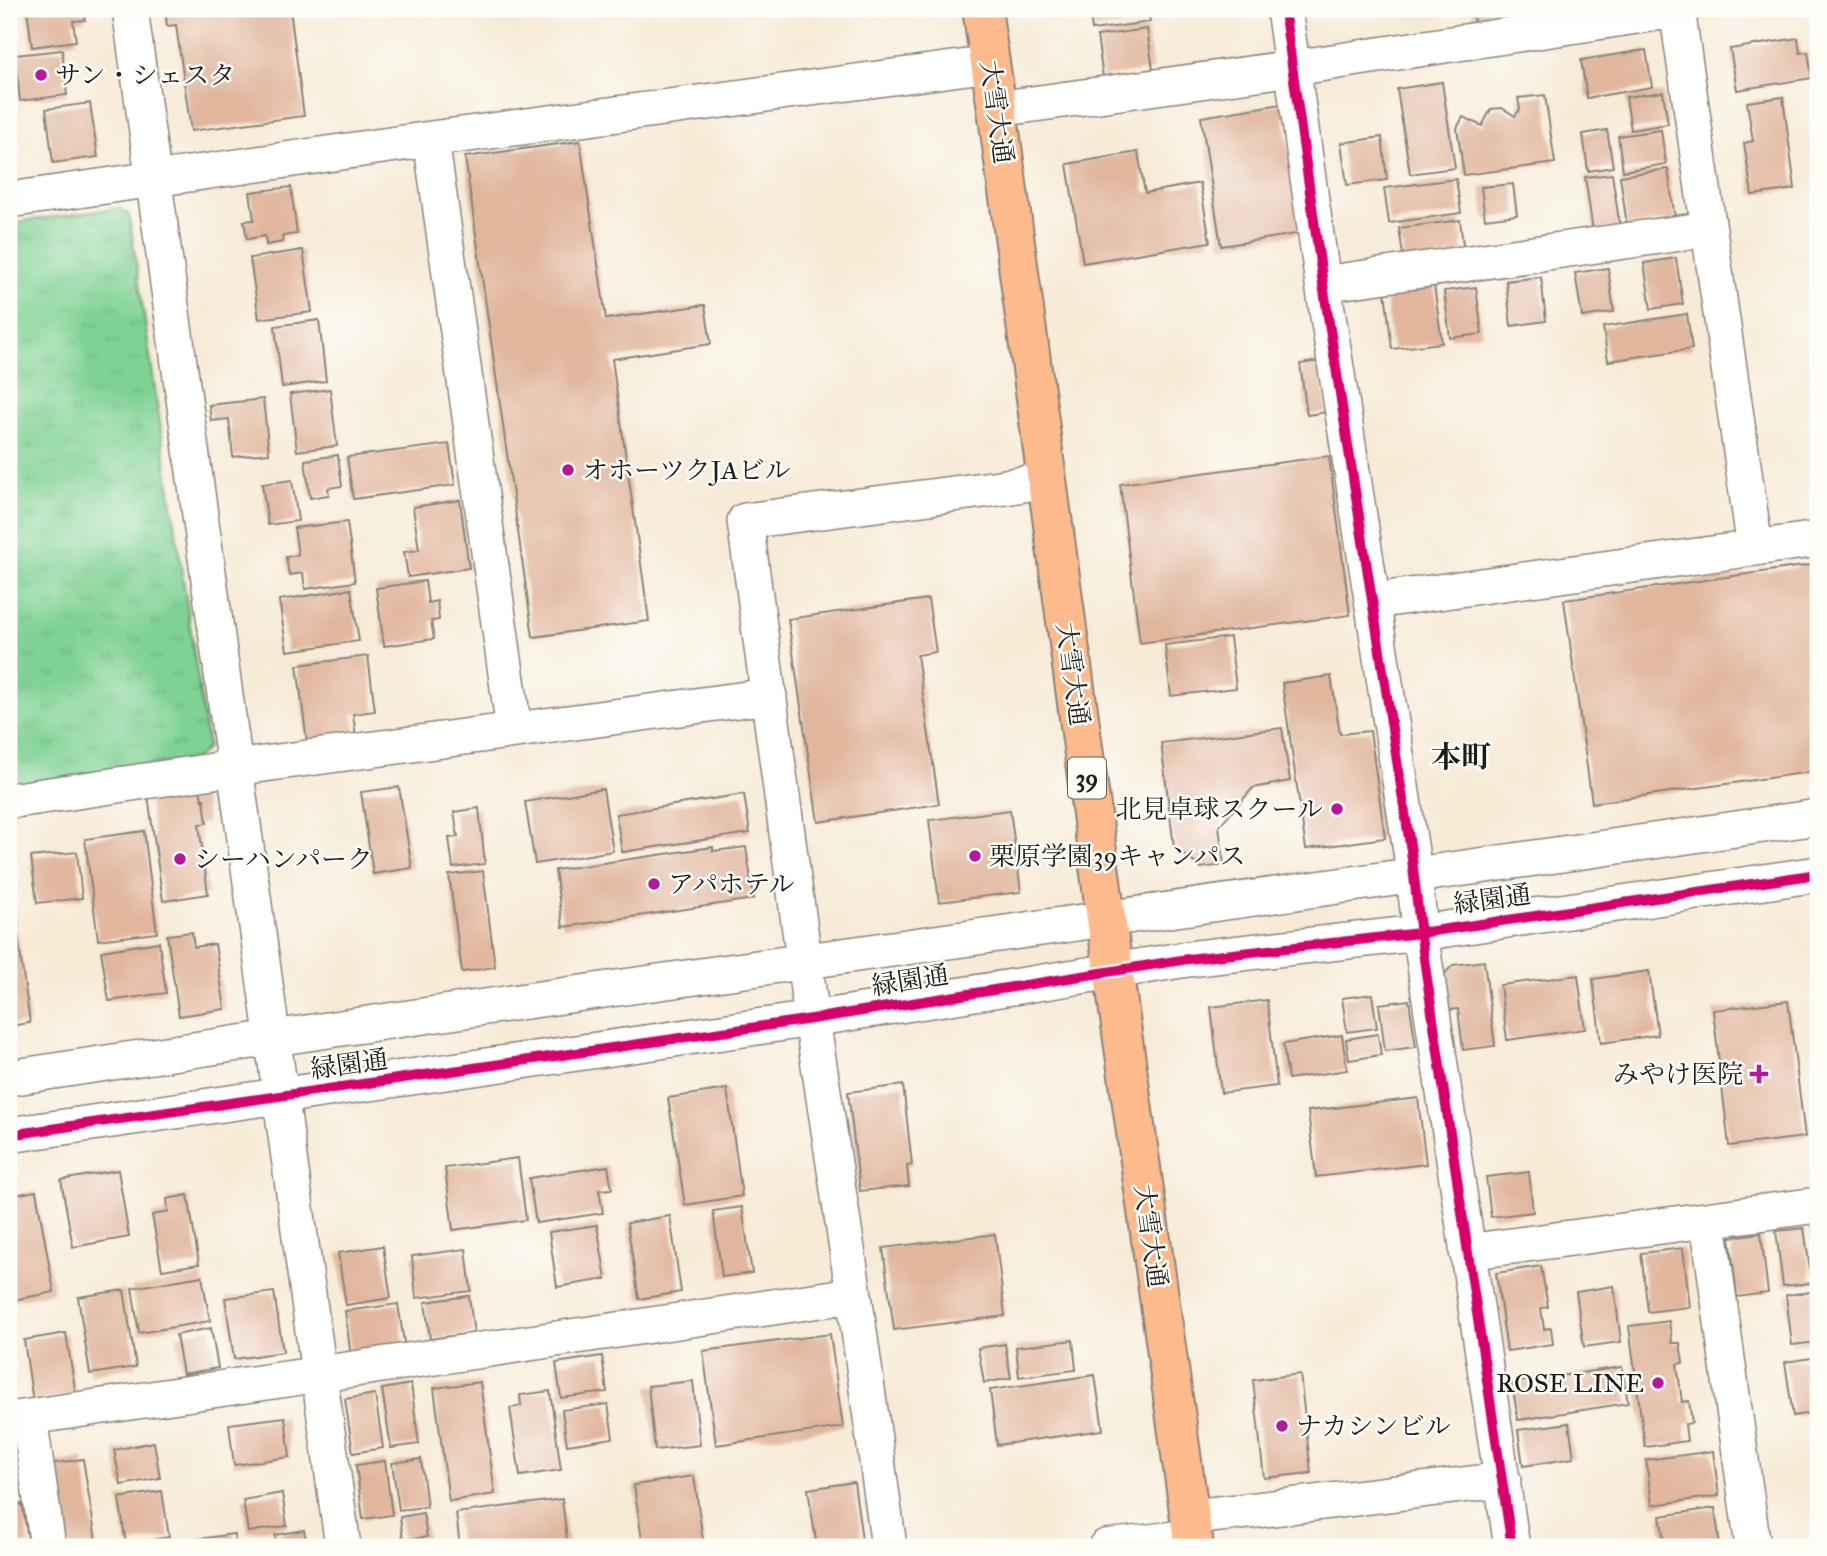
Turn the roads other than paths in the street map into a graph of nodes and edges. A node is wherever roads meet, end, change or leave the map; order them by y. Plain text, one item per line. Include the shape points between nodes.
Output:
1 (130, 9) edge
2 (982, 9) edge
3 (1284, 9) edge
4 (1679, 9) edge
5 (990, 64) junction
6 (1293, 68) junction
7 (997, 109) junction
8 (432, 139) junction
9 (153, 179) junction
10 (9, 200) edge
11 (1709, 229) junction
12 (1323, 284) junction
13 (1047, 480) junction
14 (1818, 538) edge
15 (1755, 548) junction
16 (1373, 601) junction
17 (769, 696) junction
18 (514, 730) junction
19 (234, 768) junction
20 (9, 801) edge
21 (1818, 817) edge
22 (1818, 874) edge
23 (1413, 877) junction
24 (1106, 918) junction
25 (1420, 933) junction
26 (804, 961) junction
27 (1115, 972) junction
28 (812, 1020) junction
29 (274, 1037) junction
30 (9, 1077) edge
31 (281, 1097) junction
32 (9, 1135) edge
33 (1818, 1205) edge
34 (1708, 1221) junction
35 (1467, 1252) junction
36 (854, 1295) junction
37 (319, 1373) junction
38 (19, 1418) edge
39 (1503, 1480) junction
40 (1192, 1534) edge
41 (48, 1547) edge
42 (343, 1547) edge
43 (889, 1547) edge
44 (1106, 1547) edge
45 (1513, 1547) edge
46 (1753, 1547) edge

1 - 9 street
2 - 5 highway, 大雪大通 / 39
3 - 6 street
4 - 6 street
4 - 11 street
5 - 7 highway, 大雪大通 / 39
5 - 8 street
6 - 7 street
6 - 12 street
7 - 13 highway, 大雪大通 / 39
8 - 9 street
8 - 18 street
9 - 10 street
9 - 19 street
11 - 12 street
11 - 15 street
12 - 16 street
13 - 17 street via 745,521
13 - 24 highway, 大雪大通 / 39
14 - 15 street
15 - 16 street
16 - 23 street
17 - 18 street
17 - 26 street
18 - 19 street
19 - 20 street
19 - 29 street
21 - 23 street, 緑園通
22 - 25 street, 緑園通
23 - 24 street, 緑園通
23 - 25 street
24 - 26 street, 緑園通
24 - 27 highway, 大雪大通 / 39
25 - 27 street, 緑園通 via 1188,959
25 - 35 street
26 - 28 street
26 - 29 street, 緑園通
27 - 28 street, 緑園通
27 - 40 highway, 大雪大通 / 39
28 - 31 street, 緑園通
28 - 36 street
29 - 30 street, 緑園通
29 - 31 street
31 - 32 street, 緑園通
31 - 37 street
33 - 34 street
34 - 35 street
34 - 46 street
35 - 39 street
36 - 37 street
36 - 43 street
37 - 38 street
37 - 42 street
38 - 41 street
39 - 40 street via 1248,1511
39 - 45 street
40 - 44 street

